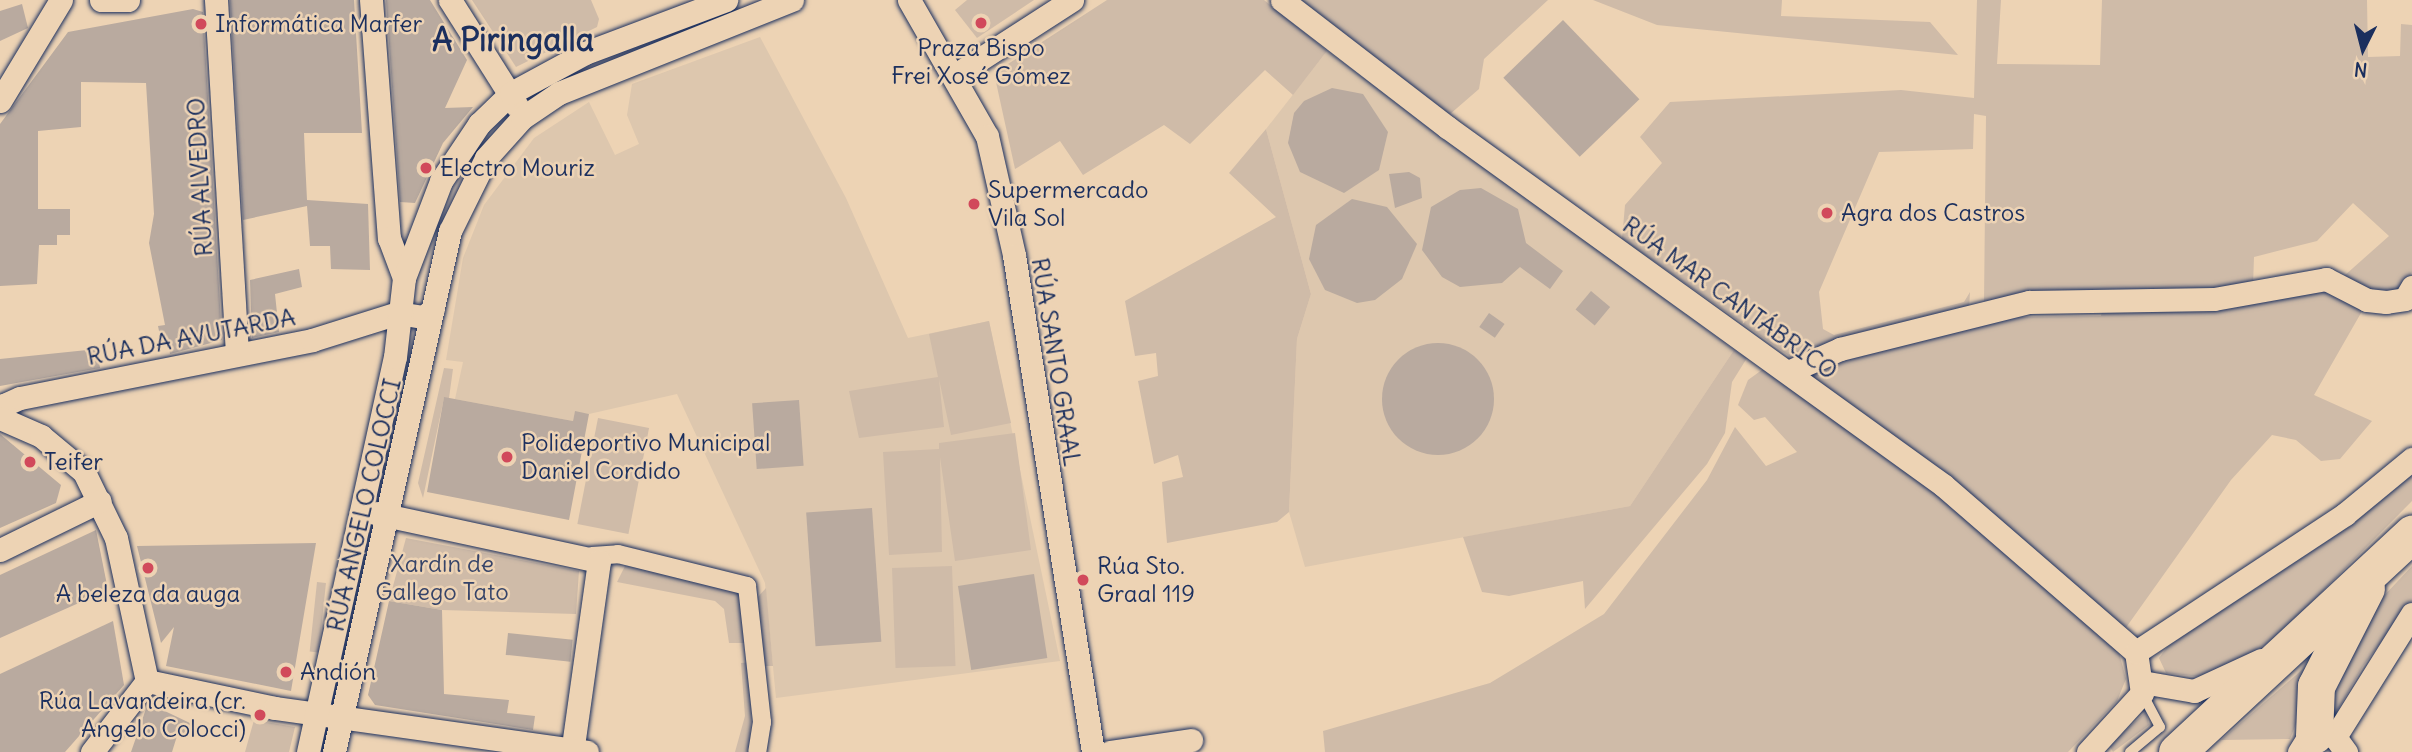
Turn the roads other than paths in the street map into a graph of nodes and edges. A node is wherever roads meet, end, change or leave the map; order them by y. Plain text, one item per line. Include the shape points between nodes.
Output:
1 (61, 0) edge
2 (101, 0) edge
3 (128, 0) edge
4 (216, 0) edge
5 (371, 0) edge
6 (450, 0) edge
7 (726, 0) edge
8 (792, 0) edge
9 (909, 0) edge
10 (1072, 0) edge
11 (1282, 0) edge
12 (585, 53) junction
13 (957, 74) junction
14 (594, 75) junction
15 (511, 93) junction
16 (0, 101) edge
17 (522, 118) junction
18 (413, 253) junction
19 (443, 261) junction
20 (404, 278) junction
21 (2410, 299) edge
22 (433, 309) junction
23 (398, 313) junction
24 (237, 351) junction
25 (1788, 372) junction
26 (0, 416) edge
27 (2412, 459) edge
28 (100, 501) junction
29 (362, 511) junction
30 (389, 516) junction
31 (2412, 534) edge
32 (0, 550) edge
33 (597, 562) junction
34 (2368, 578) junction
35 (2412, 614) edge
36 (2304, 637) junction
37 (2136, 652) junction
38 (147, 681) junction
39 (2142, 687) junction
40 (316, 714) junction
41 (342, 718) junction
42 (2168, 739) edge
43 (1191, 740) dead end
44 (2323, 744) edge
45 (492, 745) edge
46 (577, 751) edge
47 (2090, 751) edge
48 (92, 752) edge
49 (309, 752) edge
50 (334, 752) edge
51 (757, 752) edge
52 (1093, 752) edge
53 (1110, 752) edge
54 (2130, 752) edge

1 - 16 street
2 - 3 street
4 - 24 street, RÚA ALVEDRO
5 - 20 street via 389,238
6 - 15 street
7 - 12 street, RÚA ANGELO COLOCCI
8 - 14 street, RÚA ANGELO COLOCCI
9 - 13 street, RÚA SANTO GRAAL
10 - 13 street
11 - 25 street, RÚA MAR CANTÁBRICO
12 - 14 street
12 - 15 street, RÚA ANGELO COLOCCI
13 - 52 street, RÚA SANTO GRAAL via 987,136 1014,255
14 - 17 street, RÚA ANGELO COLOCCI
15 - 17 street
15 - 18 street, RÚA ANGELO COLOCCI via 458,153
17 - 19 street, RÚA ANGELO COLOCCI via 486,158 456,211
18 - 19 street via 429,251
18 - 20 street, RÚA ANGELO COLOCCI
19 - 22 street, RÚA ANGELO COLOCCI
20 - 23 street, RÚA ANGELO COLOCCI
21 - 25 street via 2367,300 2326,279 2214,299 2029,302 1840,349
22 - 23 street via 424,317
22 - 30 street, RÚA ANGELO COLOCCI
23 - 24 street, RÚA DA AVUTARDA via 312,340
23 - 29 street, RÚA ANGELO COLOCCI
24 - 26 street, RÚA DA AVUTARDA via 20,398 4,405
25 - 37 street, RÚA MAR CANTÁBRICO via 1943,485
26 - 28 street via 41,436 84,472
27 - 37 street via 2345,514
28 - 32 street
28 - 38 street via 120,551
29 - 30 street
29 - 40 street, RÚA ANGELO COLOCCI
30 - 33 street
30 - 41 street, RÚA ANGELO COLOCCI
31 - 34 highway
33 - 46 street
33 - 51 street via 632,557 747,586 762,722
34 - 36 highway
34 - 44 highway via 2360,608 2316,686
35 - 44 street
36 - 39 street via 2194,691
36 - 42 highway
37 - 39 street
38 - 40 street
38 - 48 street
39 - 42 lane
39 - 47 street
40 - 41 street
40 - 49 street, RÚA ANGELO COLOCCI
41 - 45 street
41 - 50 street, RÚA ANGELO COLOCCI
42 - 54 lane
43 - 53 street
45 - 46 street

